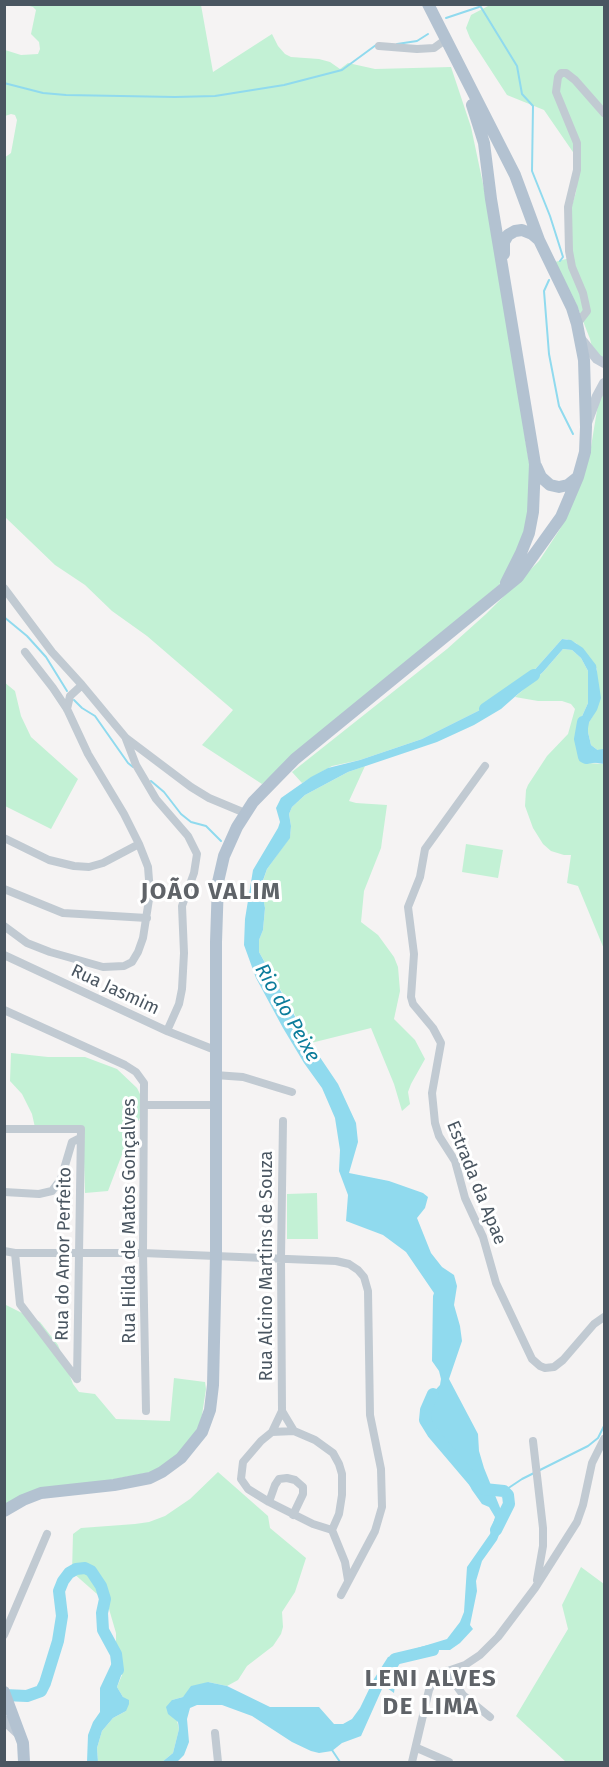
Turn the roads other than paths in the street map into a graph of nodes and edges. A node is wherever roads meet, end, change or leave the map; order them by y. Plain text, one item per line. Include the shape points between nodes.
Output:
1 (428, 4) edge
2 (445, 40) junction
3 (379, 46) dead end
4 (458, 65) junction
5 (604, 113) edge
6 (540, 240) junction
7 (503, 273) junction
8 (577, 324) junction
9 (580, 338) junction
10 (604, 363) edge
11 (604, 383) edge
12 (586, 427) junction
13 (535, 464) junction
14 (579, 477) junction
15 (4, 588) edge
16 (502, 592) junction
17 (25, 652) dead end
18 (82, 685) junction
19 (67, 709) junction
20 (126, 738) junction
21 (485, 766) dead end
22 (245, 813) junction
23 (4, 838) edge
24 (139, 844) junction
25 (4, 889) edge
26 (147, 918) junction
27 (4, 926) edge
28 (4, 955) edge
29 (4, 1010) edge
30 (167, 1031) junction
31 (215, 1050) junction
32 (215, 1075) junction
33 (292, 1092) dead end
34 (145, 1105) junction
35 (216, 1105) junction
36 (283, 1121) dead end
37 (4, 1129) edge
38 (80, 1133) junction
39 (4, 1192) edge
40 (4, 1251) edge
41 (15, 1253) junction
42 (80, 1253) junction
43 (143, 1253) junction
44 (216, 1255) junction
45 (281, 1258) junction
46 (604, 1317) edge
47 (146, 1411) dead end
48 (282, 1411) junction
49 (294, 1431) junction
50 (272, 1432) junction
51 (604, 1439) edge
52 (533, 1441) dead end
53 (269, 1502) junction
54 (4, 1511) edge
55 (293, 1515) junction
56 (332, 1530) junction
57 (47, 1534) dead end
58 (348, 1580) junction
59 (535, 1588) junction
60 (341, 1595) dead end
61 (4, 1635) edge
62 (446, 1671) junction
63 (7, 1698) edge
64 (490, 1717) dead end
65 (4, 1719) edge
66 (215, 1733) dead end
67 (19, 1734) junction
68 (417, 1748) junction
69 (24, 1762) edge
70 (218, 1762) edge
71 (412, 1762) edge
72 (449, 1762) edge

1 - 2 main road
2 - 3 street via 434,48
2 - 4 main road
4 - 6 main road via 515,175
4 - 7 main road via 484,143
5 - 8 street via 575,80 561,73 556,92 571,124 577,150 576,177 568,207 569,251 587,311
6 - 7 main road via 522,230 508,235 504,242
6 - 8 main road
7 - 13 main road
8 - 9 main road
9 - 10 main road
9 - 12 main road
11 - 12 main road
12 - 14 main road
13 - 14 main road via 550,485 568,485
13 - 16 main road via 534,512 529,532
14 - 16 main road via 561,517 518,577
15 - 18 street
16 - 22 main road via 312,744
17 - 19 street
18 - 19 street via 70,696
18 - 20 street
19 - 24 street
20 - 22 street via 190,787
20 - 30 street via 156,799 188,836 197,854 182,906 181,996
21 - 46 street, Estrada da Apae via 425,849 420,877 408,906 414,954 411,998 441,1043 432,1093 435,1123 455,1161 496,1282 532,1359 545,1368 554,1367
22 - 31 main road via 224,856 218,882
23 - 24 street via 49,861 89,867
24 - 26 street via 150,877
25 - 26 street via 63,913
26 - 27 street via 135,958 114,968 39,948
28 - 30 street, Rua Jasmim
29 - 34 street, Rua Hilda de Matos Gonçalves via 136,1072 144,1083
30 - 31 street, Rua Jasmim
31 - 32 main road
32 - 33 street via 243,1077
32 - 35 main road
34 - 35 street
34 - 43 street, Rua Hilda de Matos Gonçalves
35 - 44 main road
36 - 45 street, Rua Alcino Martins de Souza
37 - 38 street
38 - 39 street via 72,1142 61,1179 52,1191
38 - 42 street, Rua do Amor Perfeito
40 - 41 street
41 - 42 street
41 - 42 street, Rua do Amor Perfeito via 20,1304 77,1379
42 - 43 street
43 - 44 street
43 - 47 street, Rua Hilda de Matos Gonçalves
44 - 45 street
44 - 54 main road via 212,1399 207,1421 191,1447 169,1468 150,1478 41,1493
45 - 48 street, Rua Alcino Martins de Souza
45 - 58 street via 349,1264 364,1277 368,1291 370,1415 381,1469 382,1507 375,1531
48 - 49 street
48 - 50 street, Rua Alcino Martins de Souza
49 - 50 street
49 - 56 street via 333,1453 339,1464 342,1495
50 - 53 street, Rua Alcino Martins de Souza via 251,1450 241,1471 243,1484
51 - 59 street via 592,1463 577,1522
52 - 59 street via 543,1546
53 - 55 street, Rua Alcino Martins de Souza
53 - 55 street via 279,1479 295,1480 303,1487 303,1494
55 - 56 street, Rua Alcino Martins de Souza
56 - 58 street
57 - 61 street
58 - 60 street
59 - 62 street via 480,1655
62 - 64 street via 463,1695
62 - 68 street via 431,1685
63 - 67 main road
65 - 67 main road
66 - 70 street
67 - 69 main road
68 - 71 street
68 - 72 street

